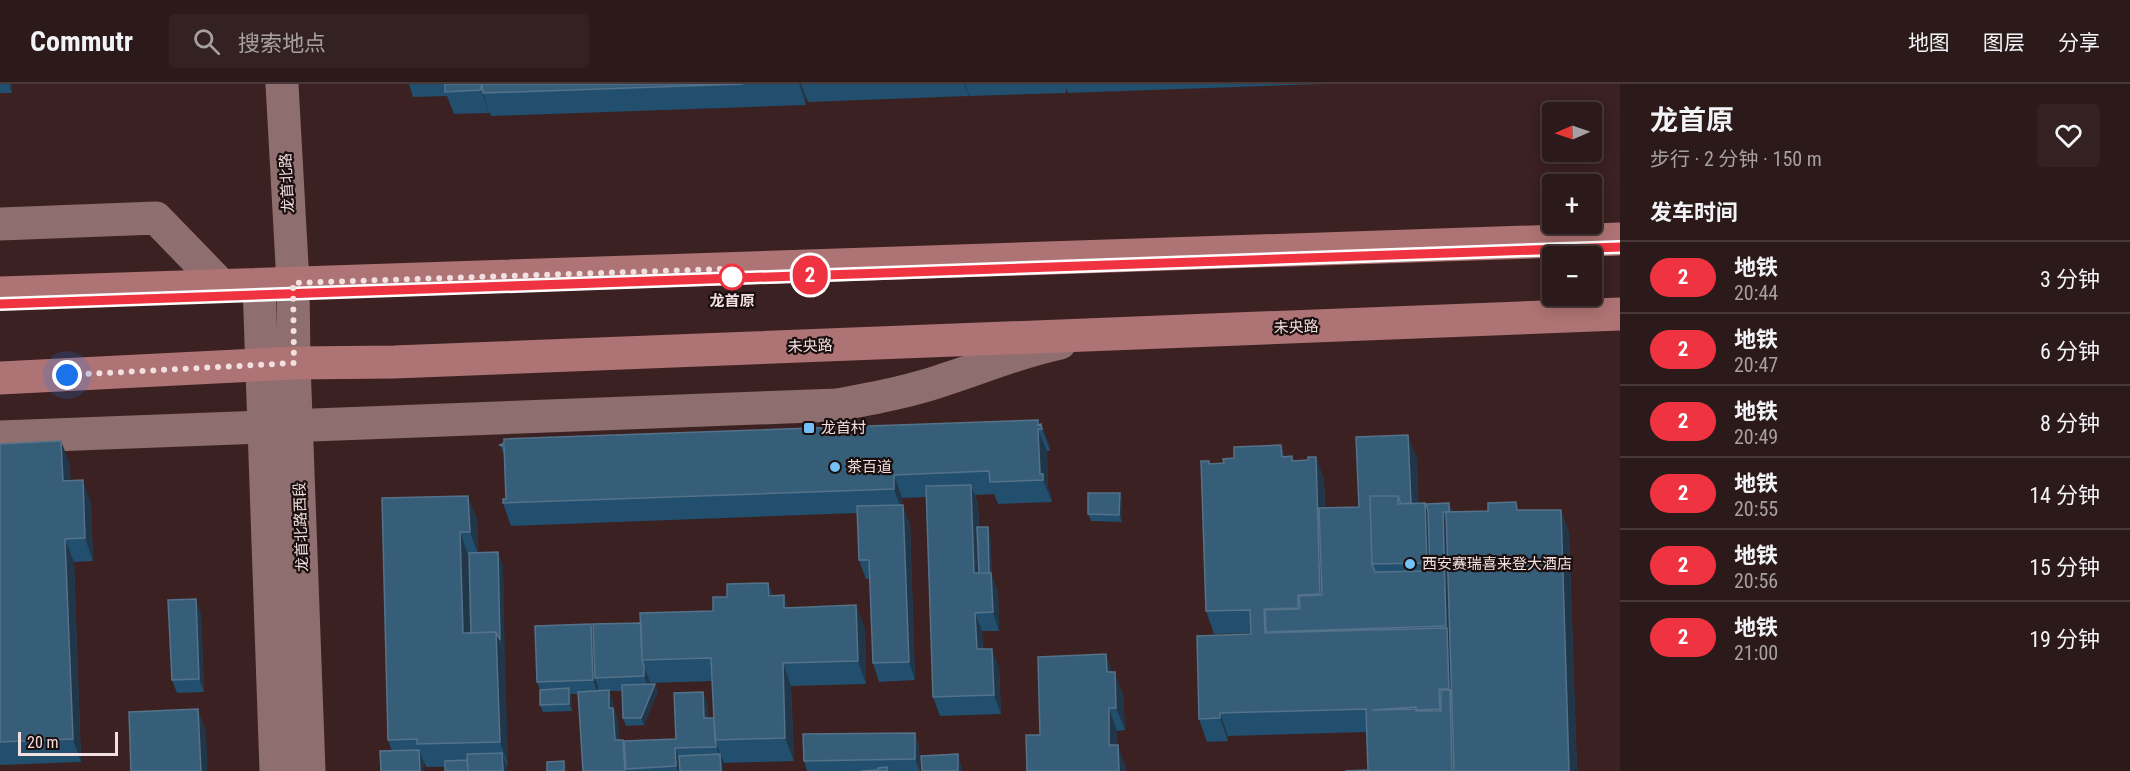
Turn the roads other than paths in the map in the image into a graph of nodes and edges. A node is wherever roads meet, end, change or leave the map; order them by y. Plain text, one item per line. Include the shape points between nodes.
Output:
1 (282, 84) edge
2 (0, 224) edge
3 (1620, 239) edge
4 (293, 283) junction
5 (221, 285) junction
6 (259, 285) junction
7 (0, 292) edge
8 (1620, 314) edge
9 (1100, 335) junction
10 (294, 363) junction
11 (261, 365) junction
12 (0, 378) edge
13 (296, 425) junction
14 (264, 427) junction
15 (0, 437) edge
16 (276, 771) edge
17 (309, 771) edge

1 - 4 street, 龙首北路
2 - 5 street via 156,218
3 - 4 main road
4 - 6 main road
4 - 10 street, 龙首北路西段
5 - 6 main road
5 - 7 main road
6 - 11 street
8 - 9 main road, 未央路
9 - 10 main road, 未央路
9 - 13 street via 1000,359 891,395 837,405
10 - 11 main road, 未央路
10 - 13 street, 龙首北路西段
11 - 12 main road, 未央路
11 - 14 street
13 - 14 street
13 - 17 street, 龙首北路西段
14 - 15 street
14 - 16 street

